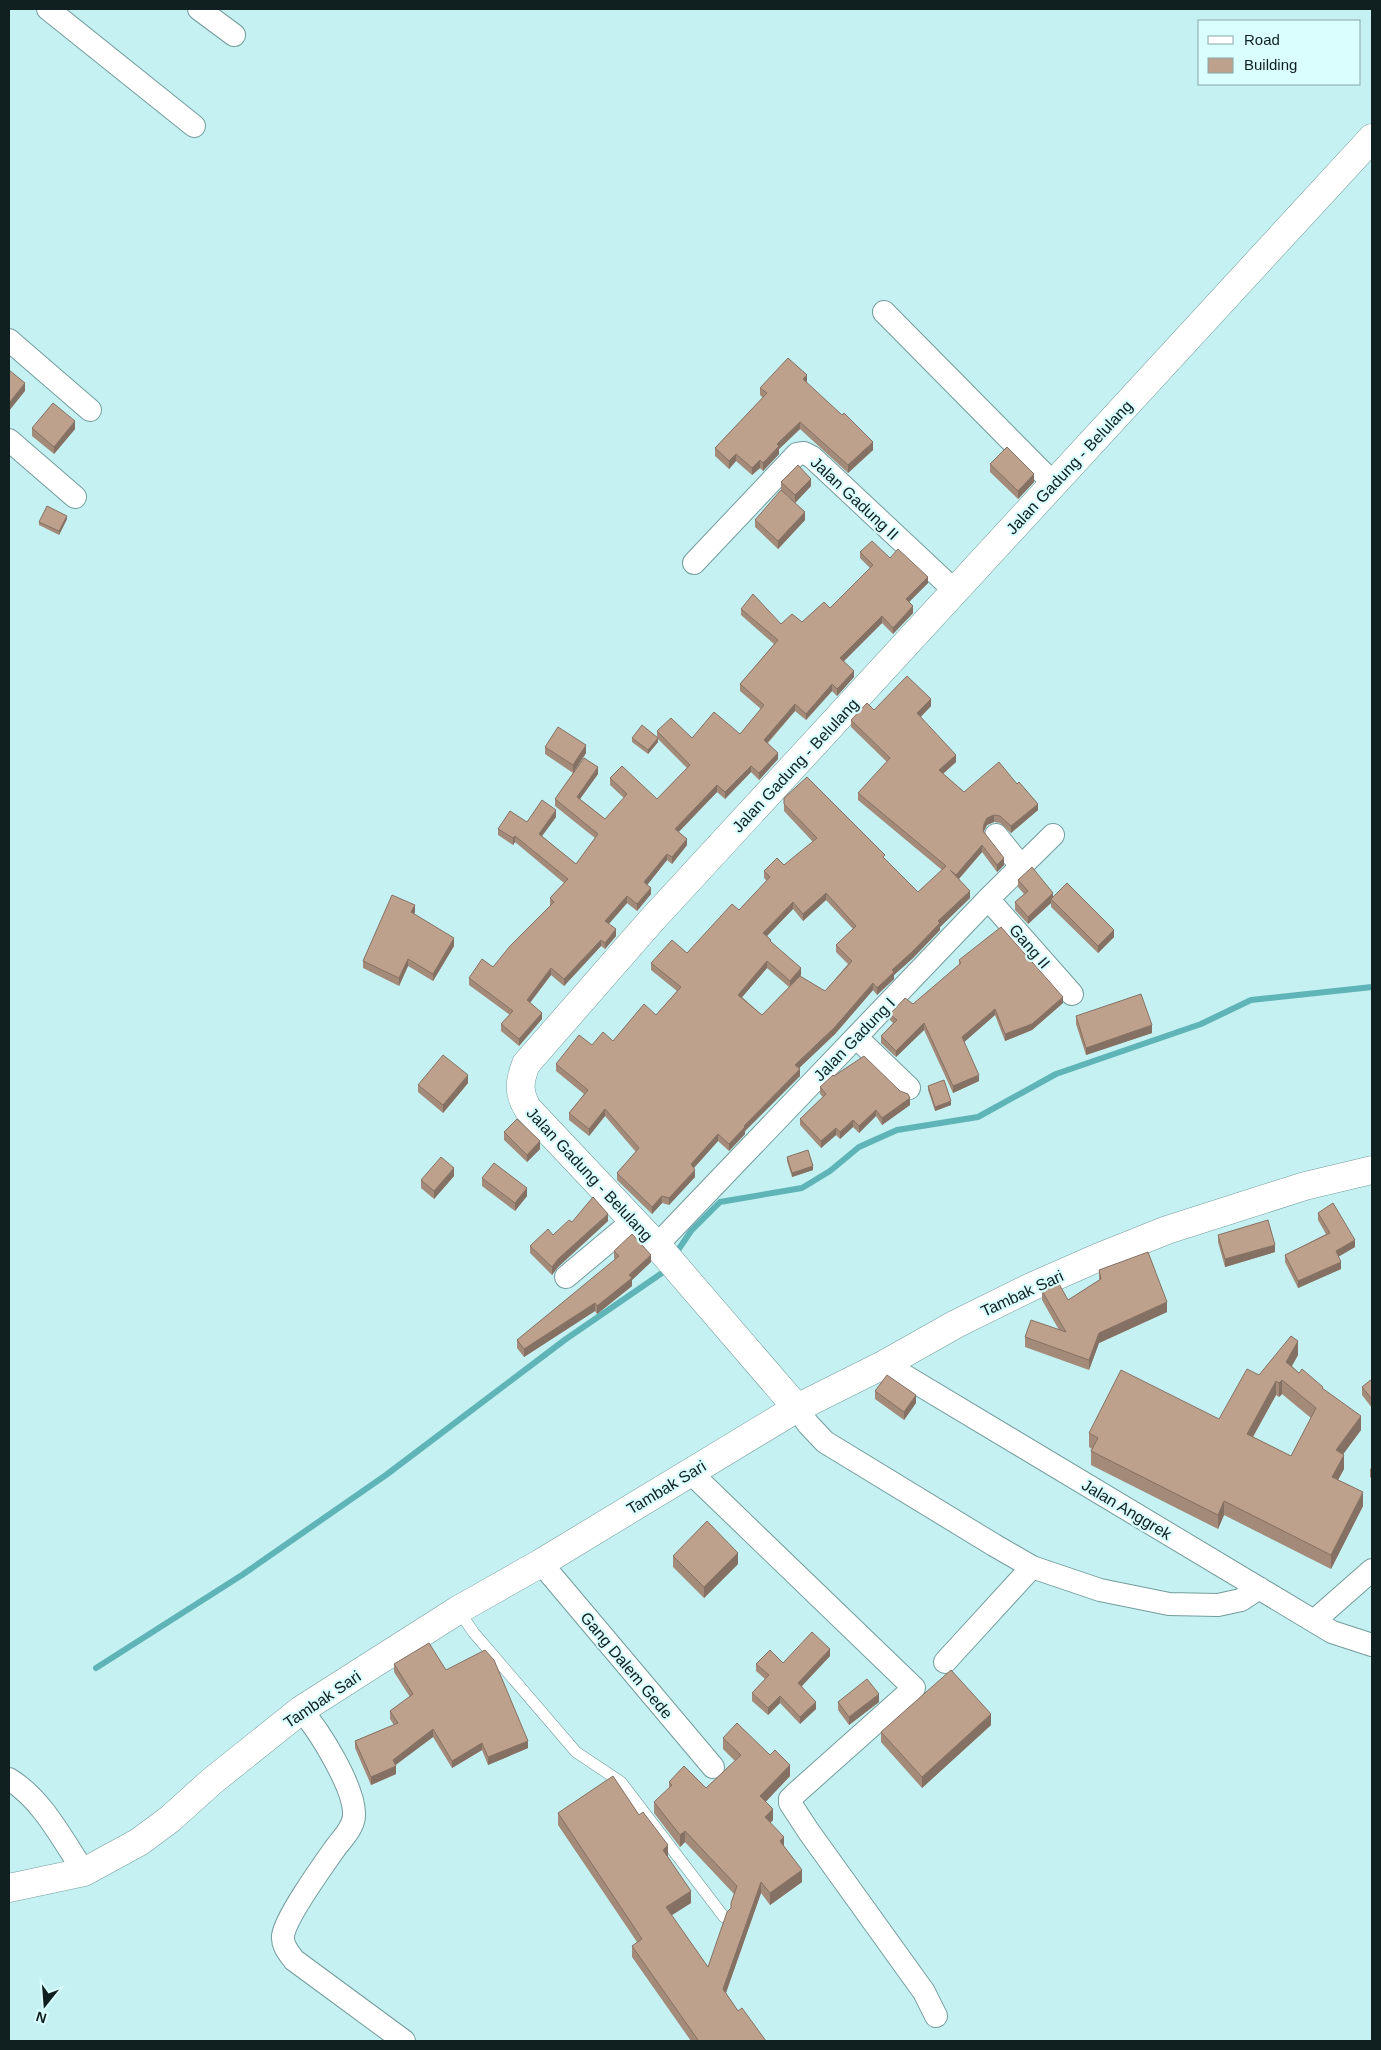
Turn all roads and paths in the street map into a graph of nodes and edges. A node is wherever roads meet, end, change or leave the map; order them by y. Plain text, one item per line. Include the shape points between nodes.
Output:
1 (48, 9) edge
2 (199, 9) edge
3 (234, 36) dead end
4 (194, 126) dead end
5 (1372, 138) edge
6 (884, 312) dead end
7 (9, 340) edge
8 (90, 410) dead end
9 (9, 440) edge
10 (1054, 484) junction
11 (75, 497) dead end
12 (694, 563) dead end
13 (955, 591) junction
14 (996, 835) dead end
15 (1052, 835) dead end
16 (1021, 866) junction
17 (988, 899) junction
18 (1072, 994) dead end
19 (856, 1037) junction
20 (909, 1088) dead end
21 (1372, 1170) edge
22 (633, 1221) junction
23 (659, 1247) junction
24 (566, 1277) dead end
25 (885, 1364) junction
26 (797, 1408) junction
27 (690, 1472) junction
28 (541, 1562) junction
29 (1032, 1567) junction
30 (1372, 1570) edge
31 (1259, 1588) junction
32 (458, 1610) junction
33 (1314, 1620) junction
34 (1372, 1645) edge
35 (945, 1662) dead end
36 (301, 1710) junction
37 (713, 1766) dead end
38 (9, 1779) edge
39 (84, 1872) junction
40 (9, 1888) edge
41 (724, 1917) edge
42 (936, 2016) dead end
43 (404, 2041) edge

1 - 4 street
2 - 3 street
5 - 10 street, Jalan Gadung - Belulang
6 - 10 street
7 - 8 street
9 - 11 street
10 - 13 street, Jalan Gadung - Belulang
12 - 13 street, Jalan Gadung II via 797,454 804,453
13 - 22 street, Jalan Gadung - Belulang via 650,922 526,1064 519,1092 528,1109
14 - 16 street
15 - 16 street, Jalan Gadung I
16 - 17 street, Jalan Gadung I
17 - 18 street, Gang II
17 - 19 street, Jalan Gadung I
19 - 20 street
19 - 23 street, Jalan Gadung I
21 - 25 street, Tambak Sari via 1286,1192 1167,1230 1106,1254 956,1324
22 - 23 street, Jalan Gadung - Belulang
22 - 24 street
23 - 26 street, Jalan Gadung - Belulang
25 - 26 street, Tambak Sari
25 - 31 street, Jalan Anggrek
26 - 27 street, Tambak Sari
26 - 29 street via 825,1442
27 - 28 street, Tambak Sari
27 - 42 street via 914,1688 795,1794 790,1802 924,1992
28 - 32 street, Tambak Sari
28 - 37 street, Gang Dalem Gede
29 - 31 street via 1100,1590 1169,1604 1218,1605 1241,1600
29 - 35 street
30 - 33 street
31 - 33 street, Jalan Anggrek
32 - 36 street, Tambak Sari
32 - 41 lane via 576,1752 620,1782
33 - 34 street, Jalan Anggrek via 1332,1632
36 - 39 street, Tambak Sari via 170,1819 139,1842
36 - 43 street via 320,1733 340,1770 355,1815 352,1827 291,1916 282,1938 285,1948 294,1960
38 - 39 street via 40,1806
39 - 40 street, Tambak Sari

